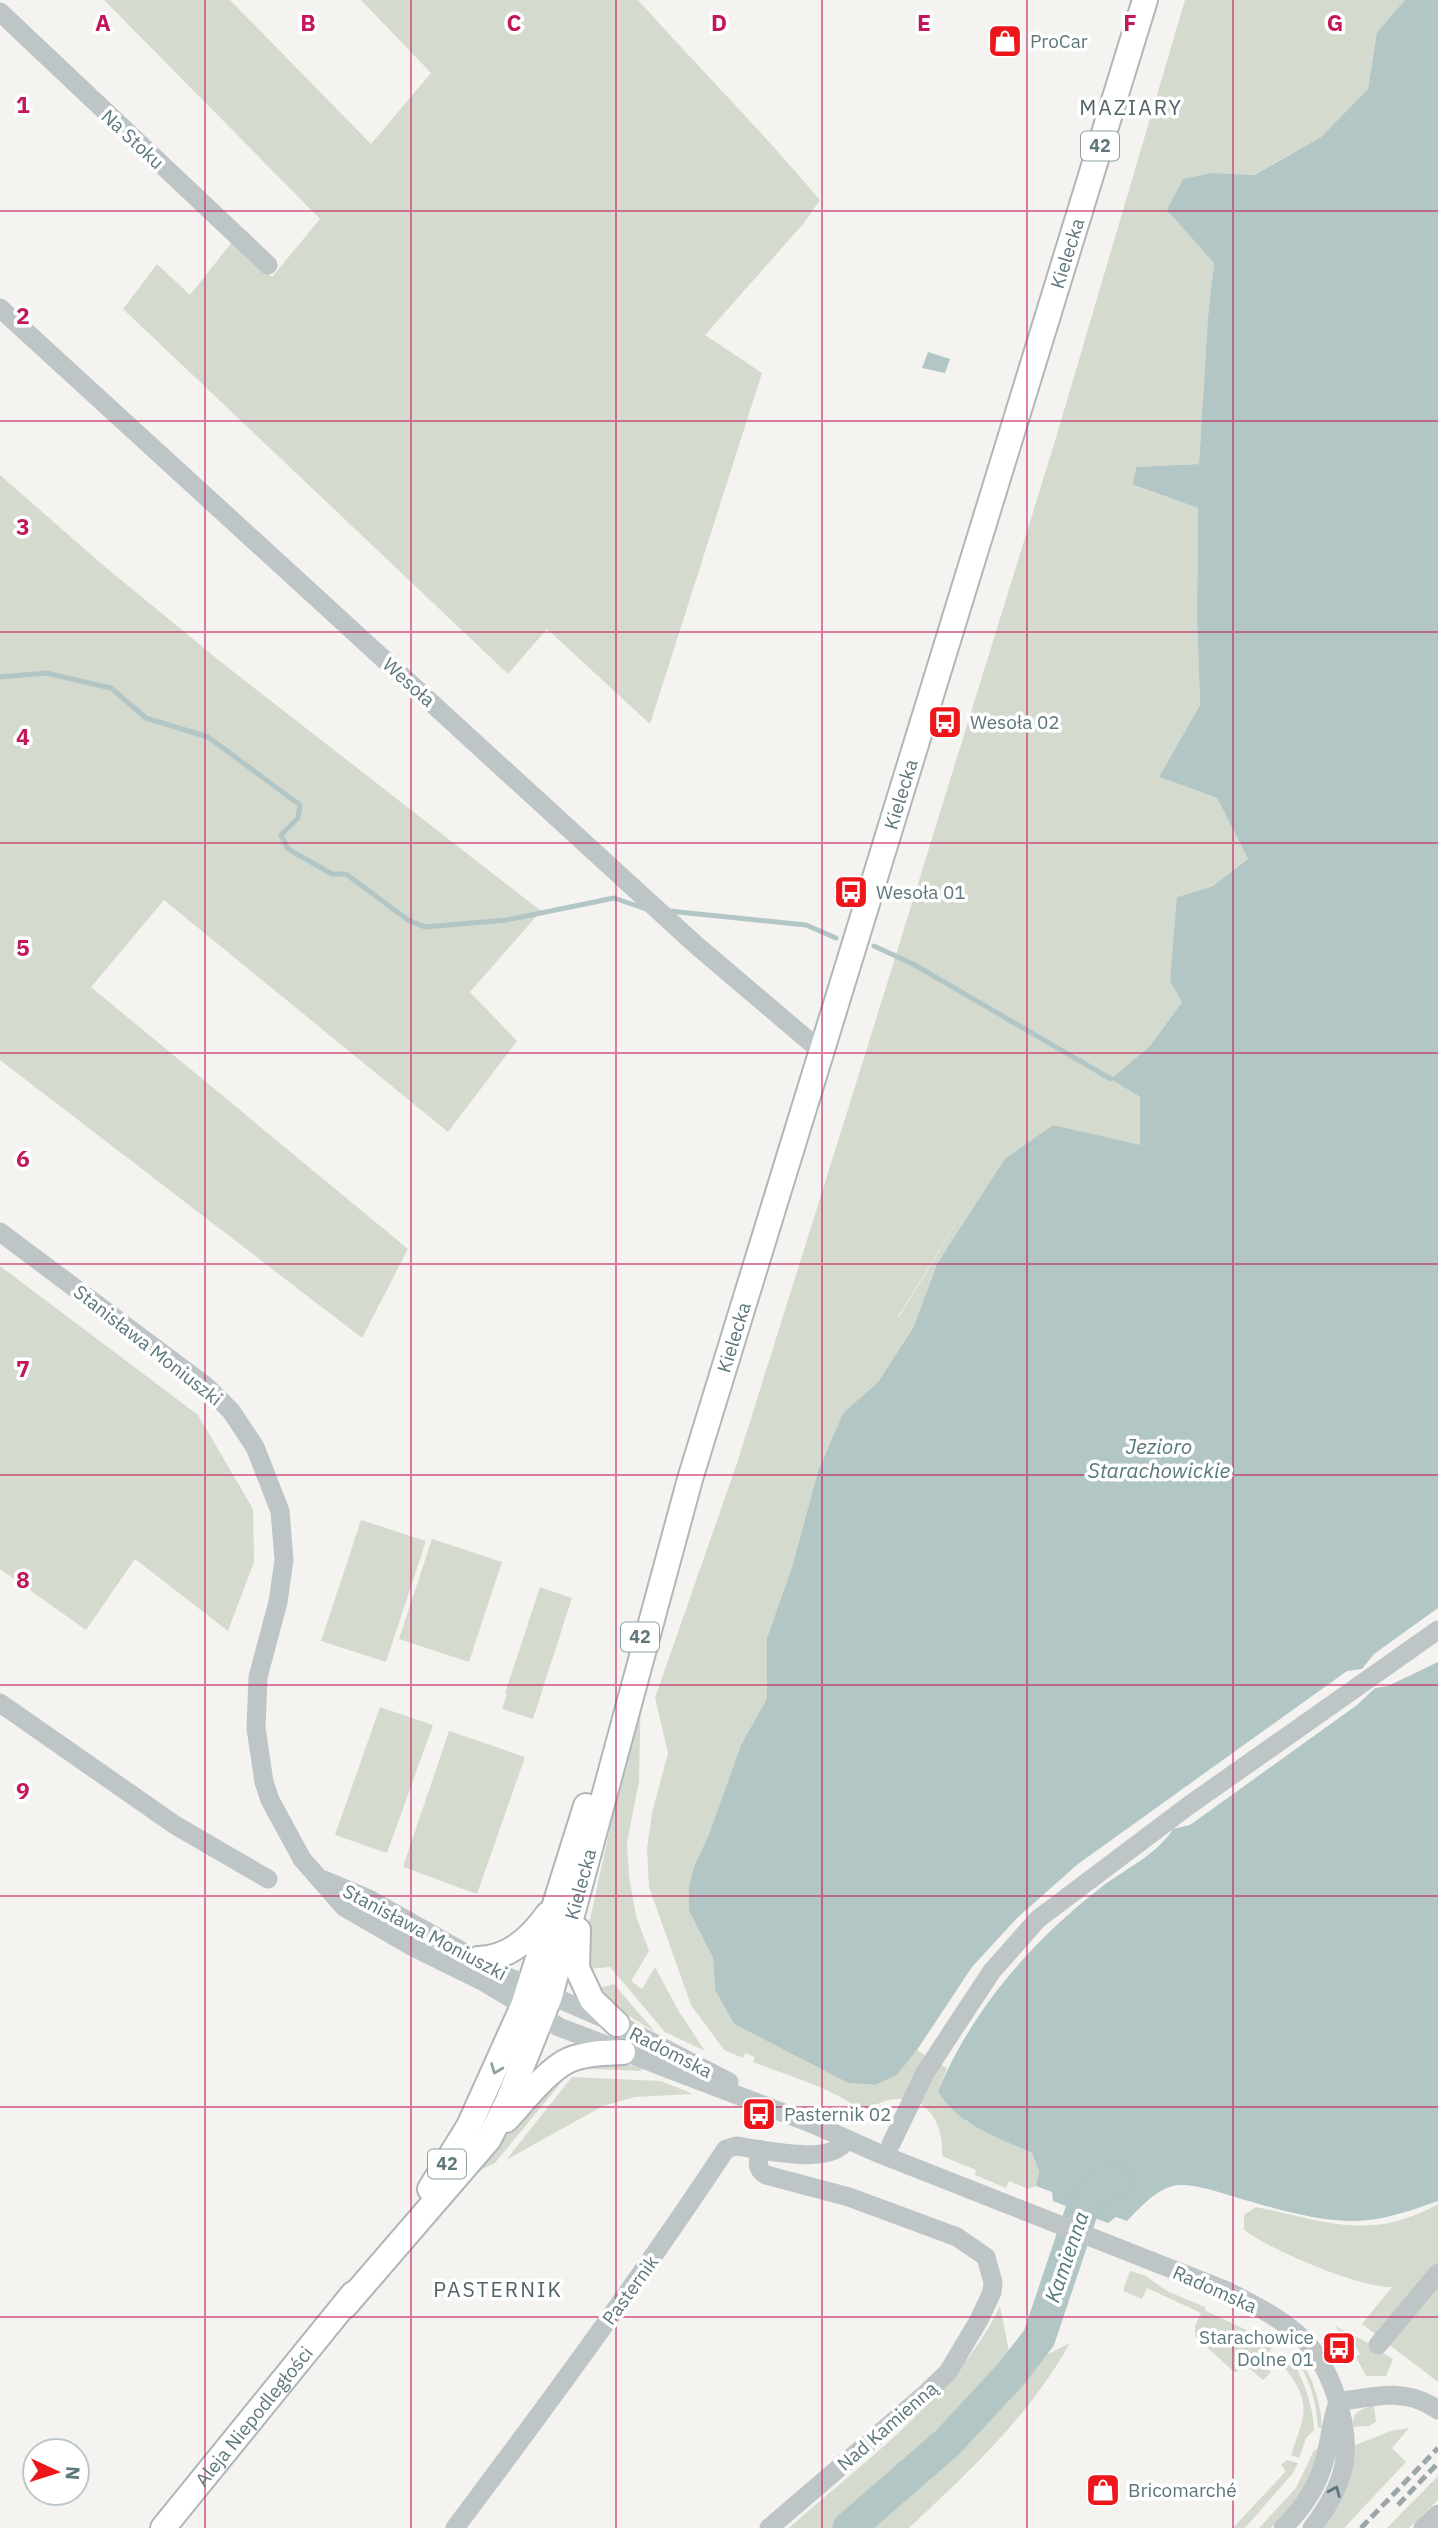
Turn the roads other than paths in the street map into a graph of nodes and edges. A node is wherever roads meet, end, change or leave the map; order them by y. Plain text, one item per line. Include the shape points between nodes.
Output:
1 (1144, 0) edge
2 (0, 12) edge
3 (268, 265) dead end
4 (0, 308) edge
5 (822, 1052) junction
6 (0, 1232) edge
7 (682, 1509) junction
8 (1438, 1630) edge
9 (0, 1703) edge
10 (586, 1867) junction
11 (320, 1878) junction
12 (268, 1879) dead end
13 (554, 1905) junction
14 (478, 1959) junction
15 (536, 2001) junction
16 (617, 2024) junction
17 (623, 2052) junction
18 (810, 2123) junction
19 (489, 2139) junction
20 (846, 2140) junction
21 (891, 2144) dead end
22 (761, 2150) junction
23 (1438, 2273) edge
24 (345, 2306) junction
25 (1378, 2344) dead end
26 (1338, 2402) junction
27 (1438, 2410) edge
28 (1438, 2514) edge
29 (163, 2528) edge
30 (455, 2528) edge
31 (769, 2528) edge
32 (1283, 2528) edge
33 (1312, 2528) edge
34 (1423, 2528) edge

1 - 5 main road, Kielecka / 42
2 - 3 street, Na Stoku
4 - 5 street, Wesoła via 686,935
5 - 7 main road, Kielecka / 42
6 - 11 street, Stanisława Moniuszki via 206,1386 231,1411 255,1447 280,1511 284,1560 258,1677 257,1743 264,1782 278,1818 296,1852
7 - 10 main road, Kielecka / 42
7 - 13 main road, Kielecka / 42
8 - 21 street via 1188,1805 1038,1919 992,1971 955,2027 925,2073
9 - 12 street via 175,1825
10 - 15 main road, Kielecka / 42
10 - 16 main road via 577,1968 592,2000
11 - 14 street, Stanisława Moniuszki via 369,1899
11 - 15 street, Stanisława Moniuszki via 344,1907 413,1947 484,1982
13 - 14 main road via 530,1937 496,1958
13 - 15 main road, Kielecka / 42
14 - 15 street, Stanisława Moniuszki
15 - 16 street, Radomska
15 - 17 street, Radomska via 559,2027
15 - 19 main road, Aleja Niepodległości / 42 via 508,2101
15 -> 24 main road, Aleja Niepodległości / 42 via 439,2177
16 - 18 street, Radomska
17 - 18 street, Radomska
17 - 19 main road via 586,2055 559,2066
18 - 20 street, Radomska
19 - 24 main road, Aleja Niepodległości / 42
20 - 22 street, Pasternik via 838,2149 821,2154
20 - 26 street, Radomska via 1225,2290 1305,2340 1323,2364
22 - 30 street, Pasternik via 726,2149 655,2256
22 - 31 street, Nad Kamienną via 758,2167 766,2175 842,2194 947,2233 978,2250 986,2257 993,2282 979,2320 947,2372
23 - 25 street
24 - 29 main road, Aleja Niepodległości / 42
26 - 27 street via 1380,2394 1407,2396
26 - 32 street via 1316,2485
33 -> 26 street, Radomska via 1329,2503 1345,2461 1344,2420
28 - 34 street

